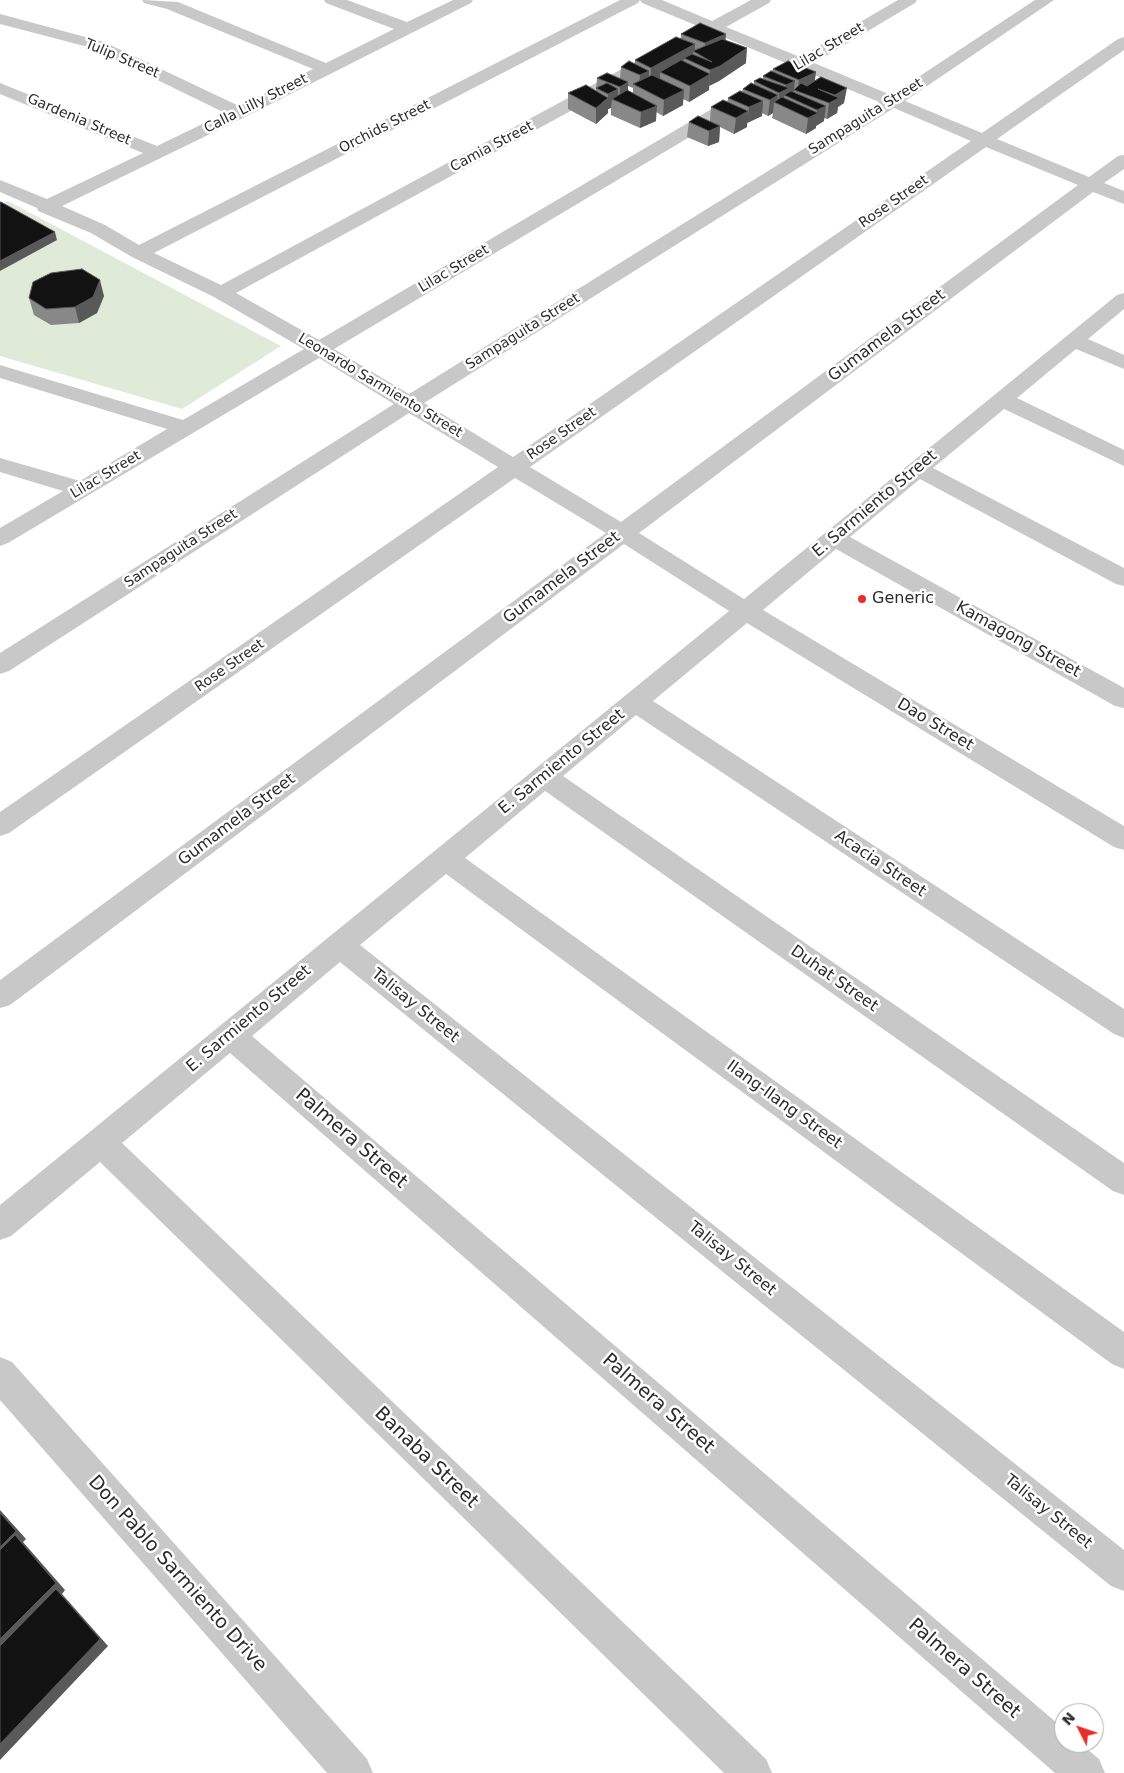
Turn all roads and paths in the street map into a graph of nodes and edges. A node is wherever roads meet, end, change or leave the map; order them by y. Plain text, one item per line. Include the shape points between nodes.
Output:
1 (150, 0) edge
2 (332, 0) edge
3 (466, 0) edge
4 (632, 0) edge
5 (648, 0) edge
6 (763, 0) edge
7 (908, 0) edge
8 (1046, 0) edge
9 (0, 19) edge
10 (712, 27) junction
11 (407, 28) junction
12 (1124, 42) edge
13 (801, 64) junction
14 (326, 69) junction
15 (0, 88) edge
16 (892, 102) junction
17 (239, 113) junction
18 (984, 140) junction
19 (158, 153) junction
20 (1124, 160) edge
21 (1091, 184) junction
22 (0, 185) edge
23 (1124, 198) edge
24 (45, 207) junction
25 (139, 253) junction
26 (221, 293) junction
27 (1124, 299) edge
28 (1074, 340) junction
29 (319, 349) junction
30 (1124, 363) edge
31 (0, 371) edge
32 (1002, 399) junction
33 (410, 403) junction
34 (186, 428) junction
35 (1124, 459) edge
36 (0, 465) edge
37 (514, 468) junction
38 (918, 469) junction
39 (82, 489) junction
40 (623, 533) junction
41 (0, 538) edge
42 (834, 538) junction
43 (1124, 578) edge
44 (746, 610) junction
45 (0, 665) edge
46 (1124, 699) edge
47 (635, 702) junction
48 (544, 777) junction
49 (0, 826) edge
50 (1124, 840) edge
51 (445, 858) junction
52 (339, 945) junction
53 (0, 996) edge
54 (1124, 1025) edge
55 (230, 1035) junction
56 (100, 1142) junction
57 (1124, 1181) edge
58 (0, 1225) edge
59 (1124, 1352) edge
60 (0, 1374) edge
61 (1124, 1573) edge
62 (353, 1773) edge
63 (752, 1773) edge
64 (1085, 1773) edge

1 - 14 street
2 - 11 street
3 - 11 street, Calla Lilly Street
4 - 25 street, Orchids Street
5 - 10 street
6 - 10 street, Camia Street
7 - 13 street, Lilac Street
8 - 16 street, Sampaguita Street
9 - 17 street, Tulip Street via 98,45
10 - 13 street
10 - 26 street, Camia Street
11 - 14 street, Calla Lilly Street
12 - 18 street, Rose Street
13 - 16 street
13 - 29 street, Lilac Street
14 - 17 street, Calla Lilly Street
15 - 19 street, Gardenia Street
16 - 18 street
16 - 33 street, Sampaguita Street
17 - 19 street, Calla Lilly Street
18 - 21 street
18 - 37 street, Rose Street
19 - 24 street, Calla Lilly Street
20 - 21 street, Gumamela Street
21 - 23 street
21 - 40 street, Gumamela Street
22 - 24 street, Leonardo Sarmiento Street
24 - 25 street, Leonardo Sarmiento Street via 98,229
25 - 26 street, Leonardo Sarmiento Street
26 - 29 street, Leonardo Sarmiento Street
27 - 28 street, E. Sarmiento Street
28 - 30 street
28 - 32 street, E. Sarmiento Street
29 - 33 street, Leonardo Sarmiento Street
29 - 34 street, Lilac Street
31 - 34 street
32 - 35 street
32 - 38 street, E. Sarmiento Street
33 - 37 street, Leonardo Sarmiento Street
33 - 45 street, Sampaguita Street
34 - 39 street, Lilac Street
36 - 39 street
37 - 40 street, Leonardo Sarmiento Street
37 - 49 street, Rose Street
38 - 42 street, E. Sarmiento Street
38 - 43 street
39 - 41 street, Lilac Street
40 - 44 street, Leonardo Sarmiento Street
40 - 53 street, Gumamela Street
42 - 44 street, E. Sarmiento Street
42 - 46 street, Kamagong Street
44 - 47 street, E. Sarmiento Street
44 - 50 street, Dao Street
47 - 48 street, E. Sarmiento Street
47 - 54 street, Acacia Street
48 - 51 street, E. Sarmiento Street
48 - 57 street, Duhat Street
51 - 52 street, E. Sarmiento Street
51 - 59 street, Ilang-Ilang Street
52 - 55 street, E. Sarmiento Street
52 - 61 street, Talisay Street
55 - 56 street, E. Sarmiento Street
55 - 64 street, Palmera Street
56 - 58 street, E. Sarmiento Street
56 - 63 street, Banaba Street
60 - 62 street, Don Pablo Sarmiento Drive

